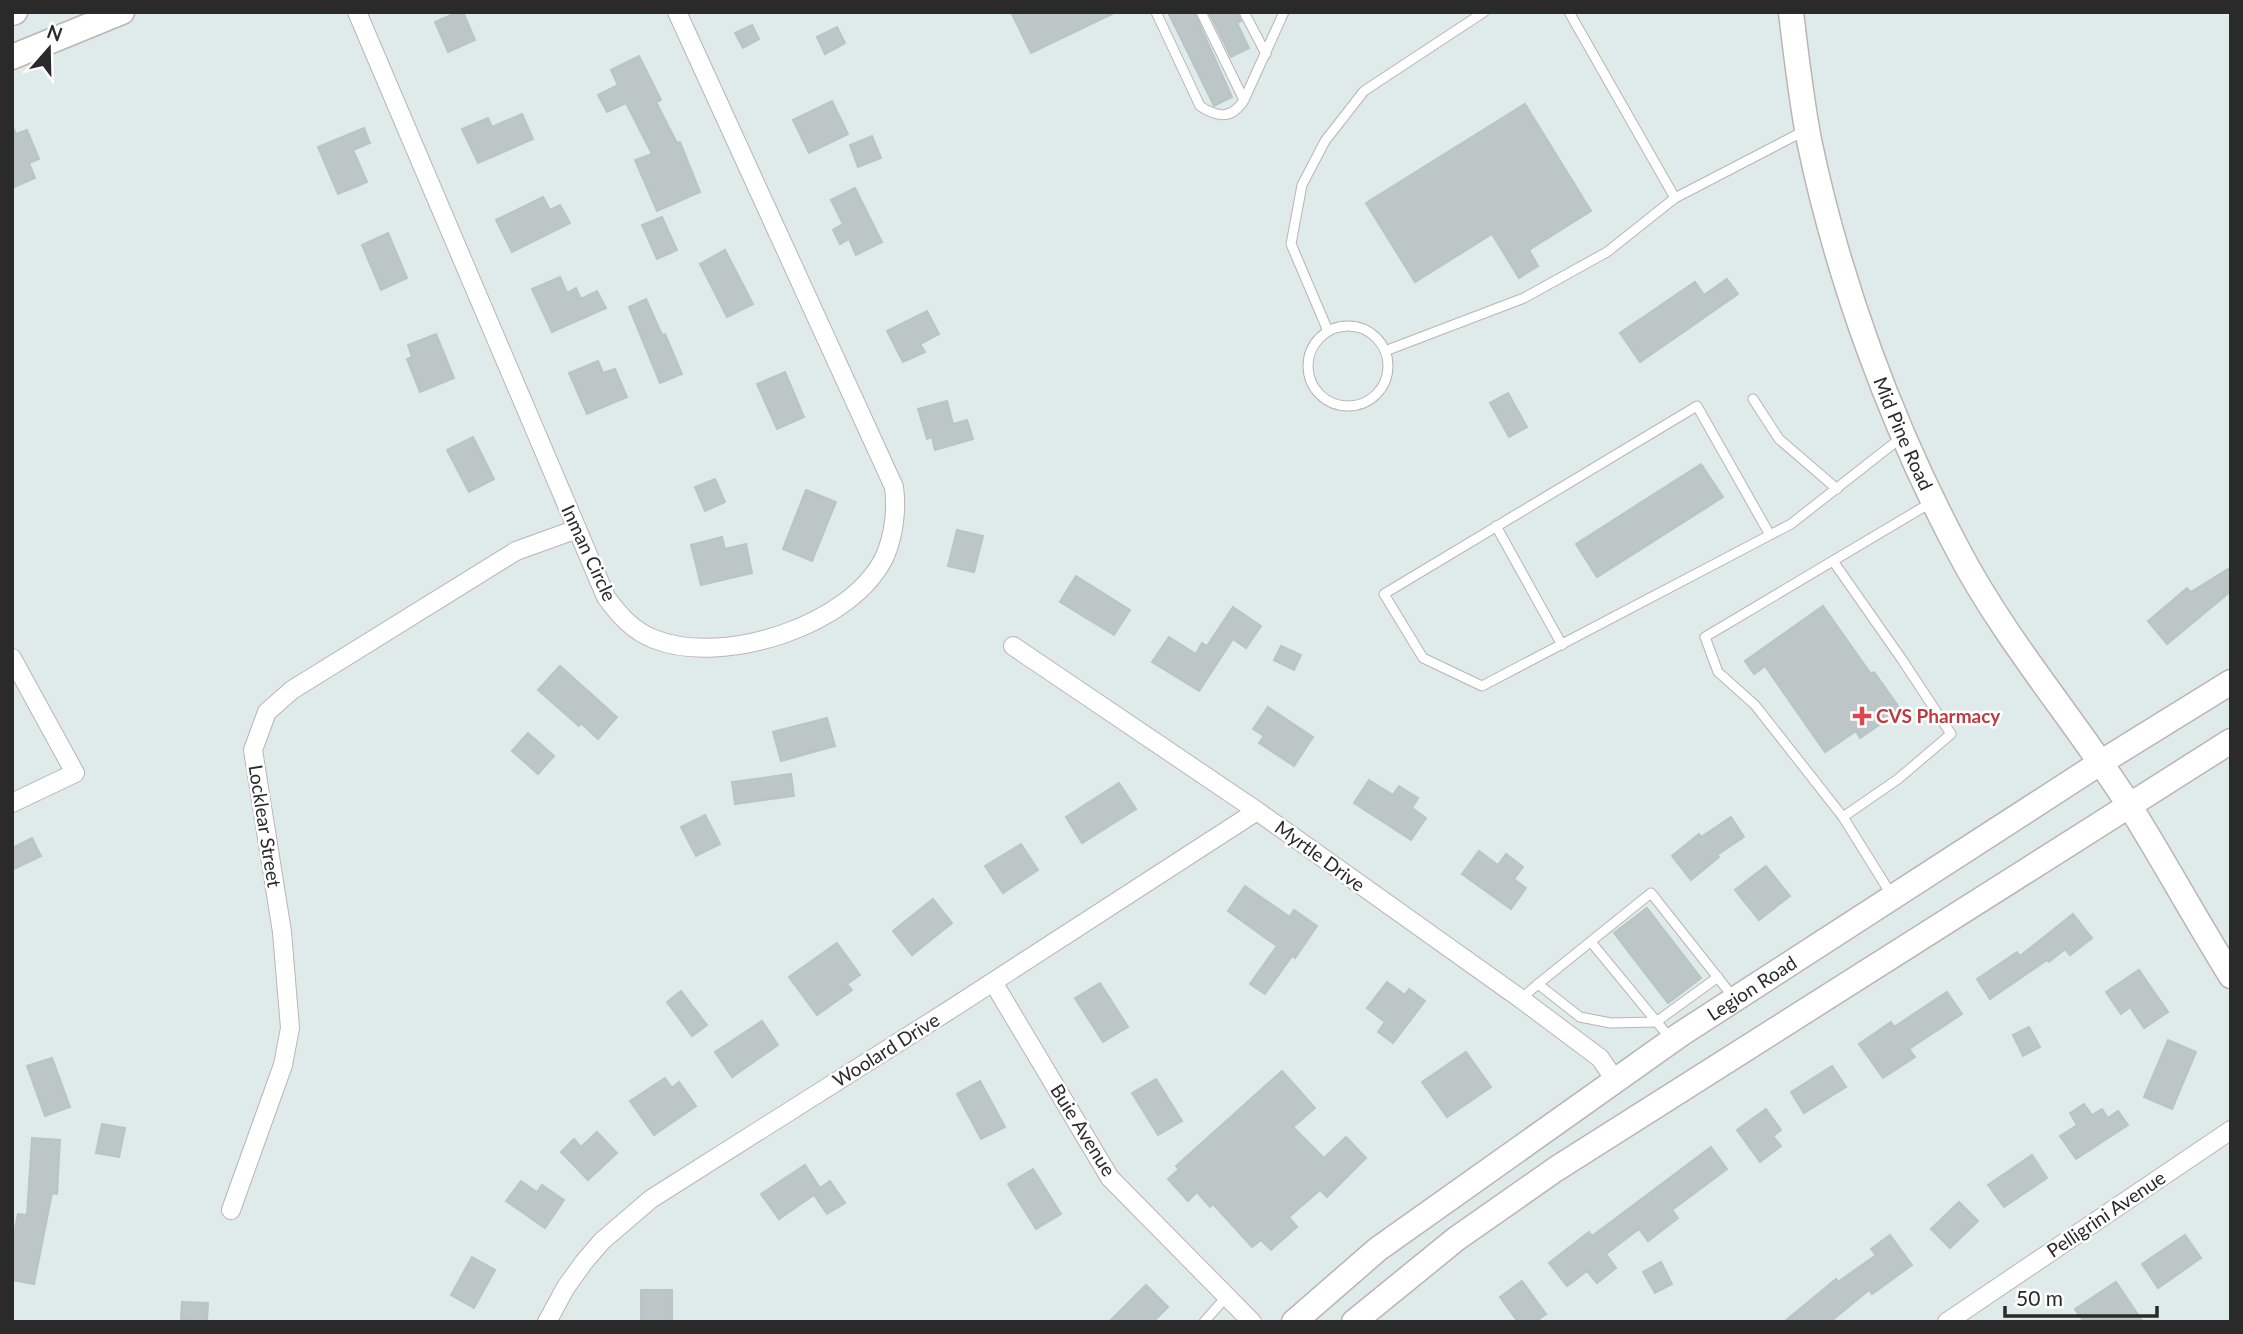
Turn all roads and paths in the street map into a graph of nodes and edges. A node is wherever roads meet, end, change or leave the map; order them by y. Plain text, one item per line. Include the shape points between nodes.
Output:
1 (85, 12) edge
2 (122, 12) edge
3 (357, 12) edge
4 (677, 12) edge
5 (1156, 12) edge
6 (1201, 12) edge
7 (1244, 12) edge
8 (1284, 12) edge
9 (1484, 12) edge
10 (1569, 12) edge
11 (1791, 12) edge
12 (1266, 54) junction
13 (17, 55) edge
14 (1244, 100) junction
15 (1808, 130) junction
16 (1675, 198) junction
17 (1328, 331) junction
18 (1385, 351) junction
19 (1753, 399) dead end
20 (1904, 436) junction
21 (1837, 489) junction
22 (1933, 501) junction
23 (1496, 526) junction
24 (577, 529) junction
25 (1770, 535) junction
26 (1833, 561) junction
27 (1562, 645) junction
28 (1013, 646) dead end
29 (12, 658) edge
30 (2231, 682) edge
31 (2231, 741) edge
32 (2100, 764) junction
33 (12, 803) edge
34 (2129, 804) junction
35 (1257, 811) junction
36 (1843, 817) junction
37 (1893, 897) junction
38 (1591, 942) junction
39 (2230, 973) edge
40 (1718, 977) junction
41 (993, 982) junction
42 (1538, 984) junction
43 (1521, 999) junction
44 (1735, 999) junction
45 (1580, 1017) junction
46 (1664, 1031) junction
47 (1567, 1033) junction
48 (1615, 1080) junction
49 (2231, 1130) edge
50 (230, 1210) dead end
51 (1227, 1296) junction
52 (547, 1322) edge
53 (1204, 1322) edge
54 (1252, 1322) edge
55 (1294, 1322) edge
56 (1354, 1322) edge
57 (1947, 1322) edge

1 - 13 main road
2 - 13 main road
3 - 24 street, Inman Circle
4 - 24 street, Inman Circle via 894,487 893,524 885,555 871,578 847,601 774,637 700,647 654,639 620,616 606,597
5 - 14 lane via 1200,106 1225,115 1238,111
6 - 14 lane
7 - 12 lane
8 - 12 lane
9 - 17 lane via 1364,91 1325,141 1302,186 1291,244
10 - 16 lane
11 - 15 main road, Mid Pine Road
12 - 14 lane
15 - 16 lane
15 - 20 main road, Mid Pine Road via 1859,319
16 - 18 lane via 1607,253 1524,298
17 - 18 lane via 1361,328
17 - 18 lane via 1311,350 1309,376 1323,398 1335,404 1361,404 1373,398 1387,377
19 - 21 lane via 1779,439
20 - 21 lane
20 - 22 main road, Mid Pine Road
21 - 25 lane
22 - 26 lane
22 - 32 main road, Mid Pine Road via 1993,610
23 - 25 lane via 1697,406
23 - 27 lane
23 - 27 lane via 1384,594 1423,658 1482,686
24 - 50 street, Locklear Street via 516,551 292,691 267,712 253,750 282,932 290,1028 283,1065
25 - 27 lane
26 - 36 lane via 1951,734
26 - 36 lane via 1705,637 1718,672 1755,705
28 - 35 street, Myrtle Drive
29 - 33 street via 75,773
30 - 32 main road, Legion Road
31 - 34 main road
32 - 34 main road, Mid Pine Road
32 - 37 main road, Legion Road
34 - 39 main road, Mid Pine Road
34 - 56 main road via 1556,1169 1456,1239
35 - 41 street, Woolard Drive
35 - 43 street, Myrtle Drive
36 - 37 lane
37 - 44 main road, Legion Road
38 - 40 lane via 1651,893
38 - 42 lane
38 - 46 lane
40 - 44 lane
40 - 46 lane
41 - 51 street, Buie Avenue via 1111,1178
41 - 52 street, Woolard Drive via 651,1199 584,1262
42 - 43 lane
42 - 45 lane
43 - 47 street, Myrtle Drive
44 - 46 main road, Legion Road
45 - 46 lane
45 - 47 lane
46 - 48 main road, Legion Road
47 - 48 street, Myrtle Drive via 1600,1058
48 - 55 main road, Legion Road via 1378,1249
49 - 57 street, Pelligrini Avenue
51 - 53 lane
51 - 54 street, Buie Avenue

